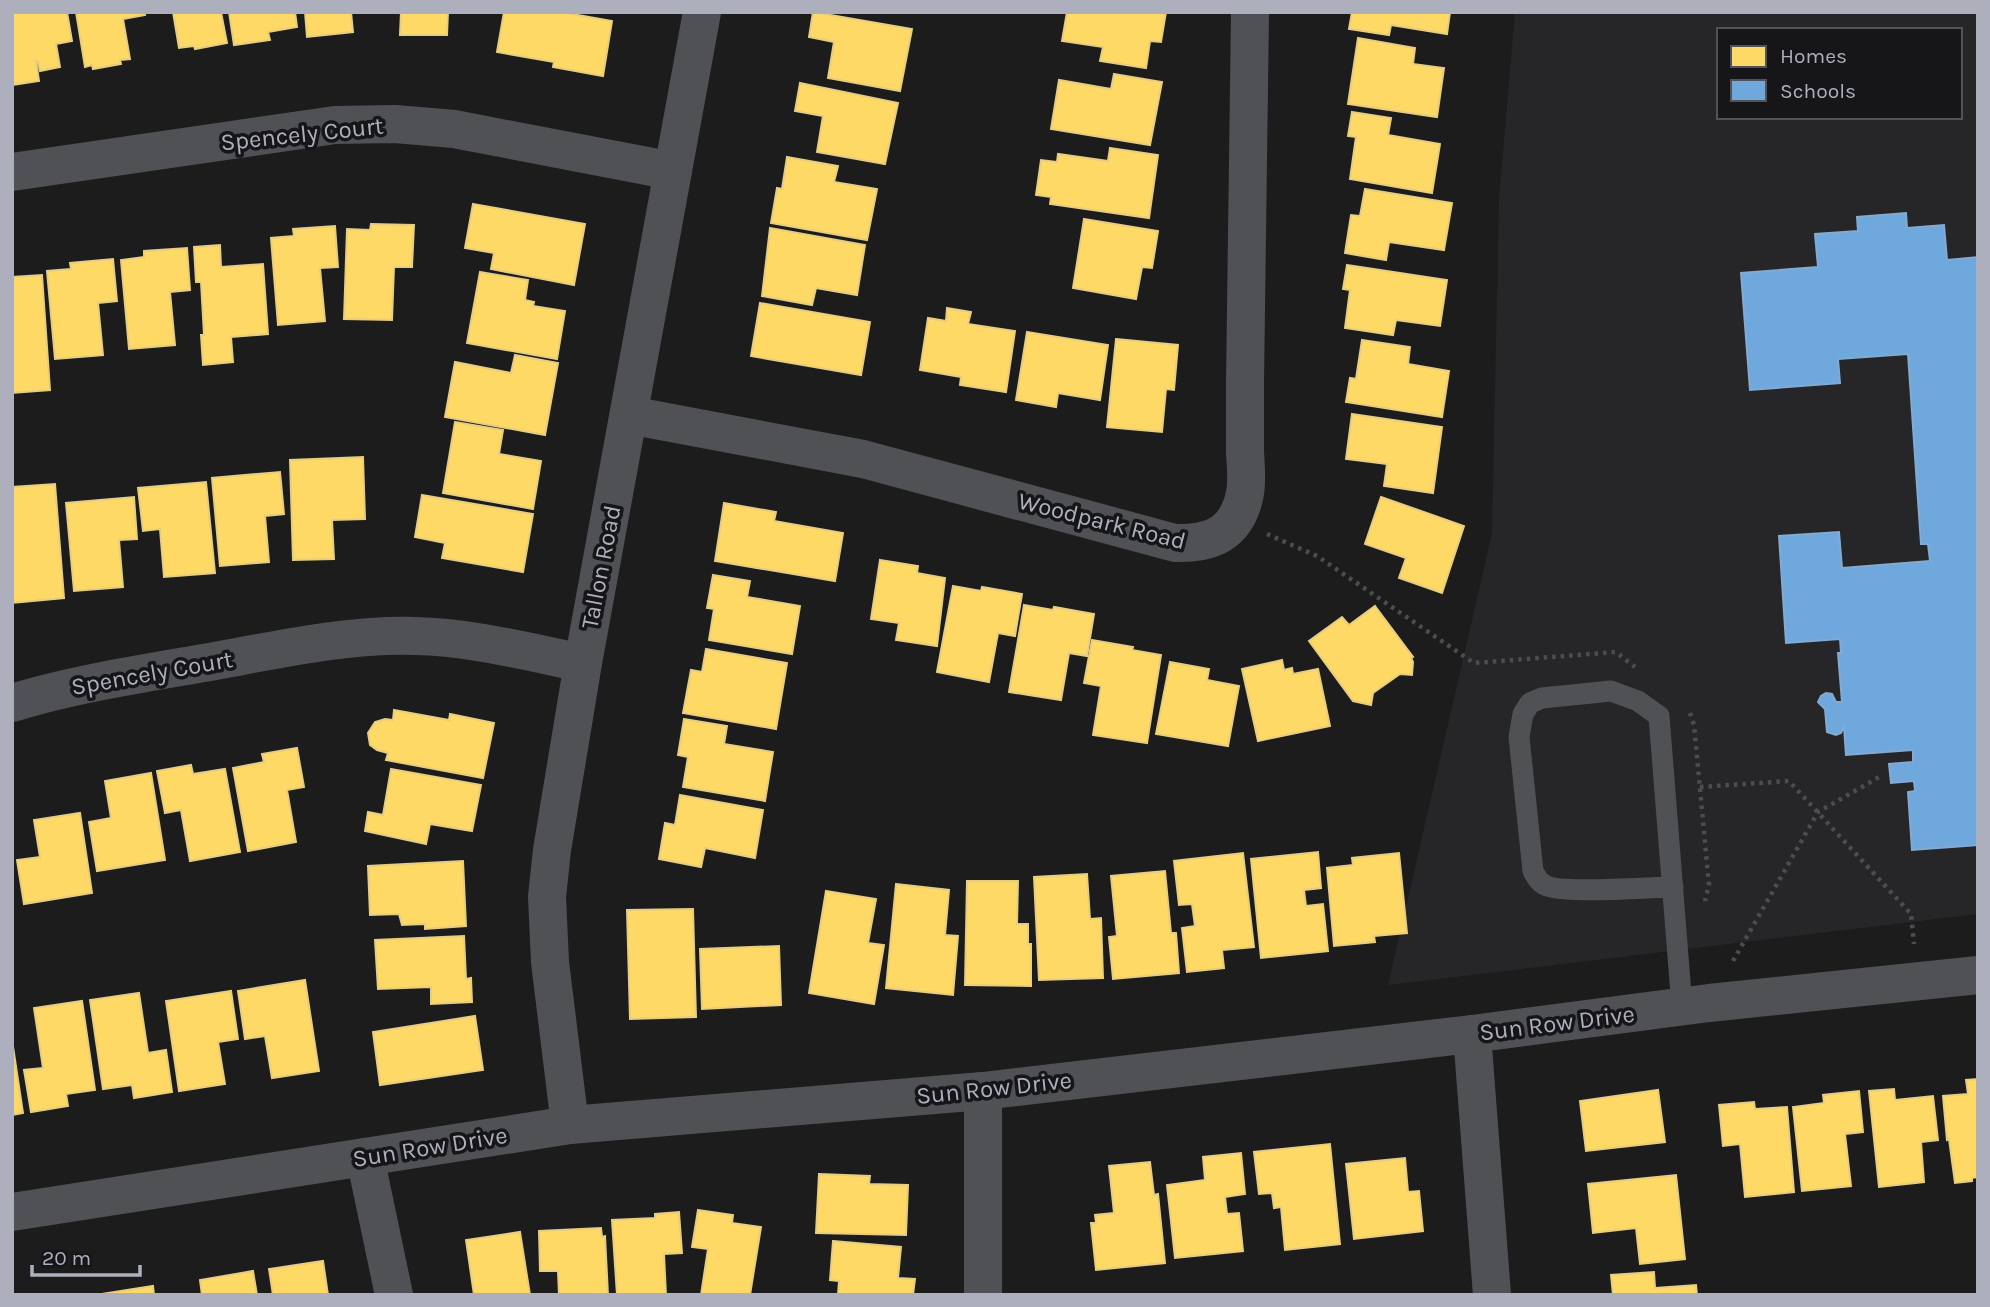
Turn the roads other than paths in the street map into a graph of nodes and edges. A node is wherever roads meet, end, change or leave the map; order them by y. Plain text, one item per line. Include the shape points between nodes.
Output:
1 (702, 12) edge
2 (1250, 12) edge
3 (673, 171) junction
4 (12, 172) edge
5 (629, 415) junction
6 (583, 663) junction
7 (12, 703) edge
8 (1673, 887) junction
9 (1978, 975) edge
10 (1682, 1007) junction
11 (1472, 1034) junction
12 (983, 1091) junction
13 (570, 1125) junction
14 (365, 1157) junction
15 (12, 1212) edge
16 (394, 1295) edge
17 (983, 1295) edge
18 (1492, 1295) edge

1 - 3 street, Tallon Road
2 - 5 street, Woodpark Road via 1246,491 1234,519 1213,539 1199,544 1175,543 863,459
3 - 4 street, Spencely Court via 454,129 395,124 335,125
3 - 5 street, Tallon Road
5 - 6 street, Tallon Road
6 - 7 street, Spencely Court via 457,639 370,637 57,690
6 - 13 street, Tallon Road via 547,897 550,962
8 - 8 lane via 1659,716 1638,701 1611,691 1530,703 1519,737 1536,877 1544,885 1569,889
8 - 10 lane
9 - 10 street, Sun Row Drive
10 - 11 street, Sun Row Drive
11 - 12 street, Sun Row Drive
11 - 18 street
12 - 13 street, Sun Row Drive
12 - 17 street
13 - 14 street, Sun Row Drive
14 - 15 street, Sun Row Drive
14 - 16 street

